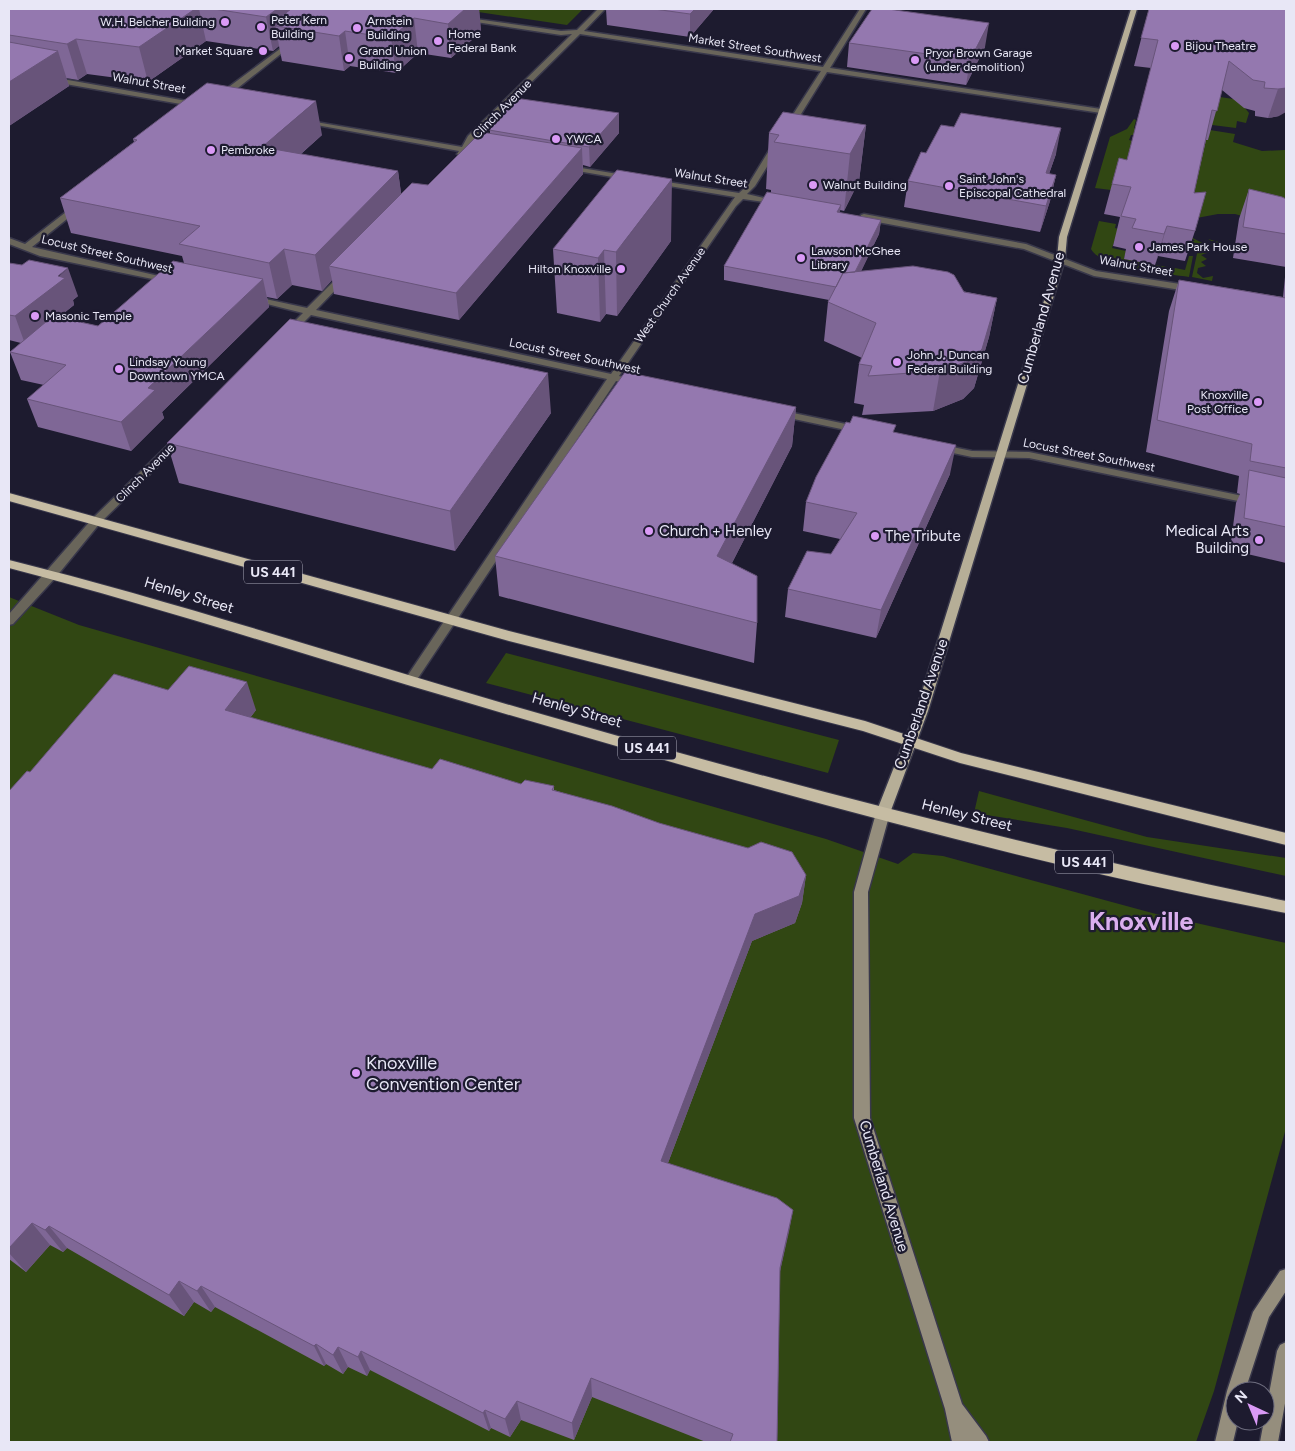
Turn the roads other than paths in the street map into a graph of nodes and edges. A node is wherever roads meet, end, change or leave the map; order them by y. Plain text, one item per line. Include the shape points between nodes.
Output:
1 (602, 9) edge
2 (863, 9) edge
3 (1134, 9) edge
4 (458, 17) edge
5 (579, 32) junction
6 (301, 36) edge
7 (826, 70) junction
8 (38, 77) edge
9 (211, 104) junction
10 (1101, 111) junction
11 (198, 113) edge
12 (294, 120) edge
13 (785, 133) edge
14 (780, 141) edge
15 (465, 150) junction
16 (486, 153) edge
17 (452, 163) edge
18 (561, 166) edge
19 (636, 179) edge
20 (645, 180) edge
21 (741, 196) junction
22 (84, 202) edge
23 (785, 203) edge
24 (852, 215) edge
25 (9, 241) edge
26 (27, 247) junction
27 (1061, 259) junction
28 (350, 270) edge
29 (175, 282) edge
30 (1200, 290) edge
31 (240, 296) edge
32 (310, 311) junction
33 (282, 338) edge
34 (613, 378) junction
35 (649, 385) edge
36 (764, 410) edge
37 (868, 432) edge
38 (184, 434) edge
39 (924, 444) edge
40 (1002, 452) junction
41 (9, 497) edge
42 (1286, 508) edge
43 (96, 522) junction
44 (9, 564) edge
45 (52, 574) junction
46 (451, 620) junction
47 (9, 621) edge
48 (410, 681) junction
49 (910, 740) junction
50 (883, 813) junction
51 (1286, 839) edge
52 (1286, 907) edge
53 (1286, 1277) edge
54 (1286, 1351) edge
55 (1238, 1381) edge
56 (954, 1409) junction
57 (961, 1442) edge
58 (980, 1442) edge
59 (1269, 1442) edge

1 - 5 street, Clinch Avenue
2 - 7 street
3 - 10 main road, Cumberland Avenue
4 - 5 street, Market Street Southwest via 560,33
5 - 7 street, Market Street Southwest
5 - 15 street, Clinch Avenue via 472,138
6 - 9 street
7 - 10 street, Market Street Southwest
7 - 13 street
8 - 9 street, Walnut Street
9 - 11 street
10 - 27 main road, Cumberland Avenue via 1063,237
12 - 15 street
14 - 21 street, West Church Avenue
15 - 16 street
15 - 17 street, Clinch Avenue
18 - 19 street
20 - 21 street, Walnut Street
21 - 23 street, Walnut Street
21 - 34 street, West Church Avenue
22 - 26 street
24 - 27 street, Walnut Street via 1026,247
25 - 26 street, Locust Street Southwest
26 - 29 street, Locust Street Southwest via 40,253
27 - 30 street, Walnut Street via 1094,272
27 - 40 main road, Cumberland Avenue
28 - 32 street
31 - 32 street, Locust Street Southwest
32 - 33 street
32 - 34 street, Locust Street Southwest
34 - 35 street, Locust Street Southwest
34 - 46 street, West Church Avenue
36 - 37 street
38 - 43 street, Clinch Avenue
39 - 40 street, Locust Street Southwest via 972,454
40 - 42 street, Locust Street Southwest
40 - 49 main road, Cumberland Avenue via 922,711
41 - 43 highway, US 441
43 - 45 street, Clinch Avenue
43 - 46 highway, US 441
44 - 45 highway, Henley Street / US 441
45 - 47 street, Clinch Avenue
45 - 48 highway, Henley Street / US 441
46 - 48 street, West Church Avenue
46 - 49 highway, US 441
48 - 50 highway, Henley Street / US 441
49 - 50 main road, Cumberland Avenue
49 - 51 highway, US 441 via 960,758
50 - 52 highway, Henley Street / US 441 via 1166,883
50 - 56 main road, Cumberland Avenue via 861,892 862,1118
53 - 55 main road via 1262,1312
54 - 59 main road
56 - 57 main road, Cumberland Avenue
56 - 58 main road, Cumberland Avenue

